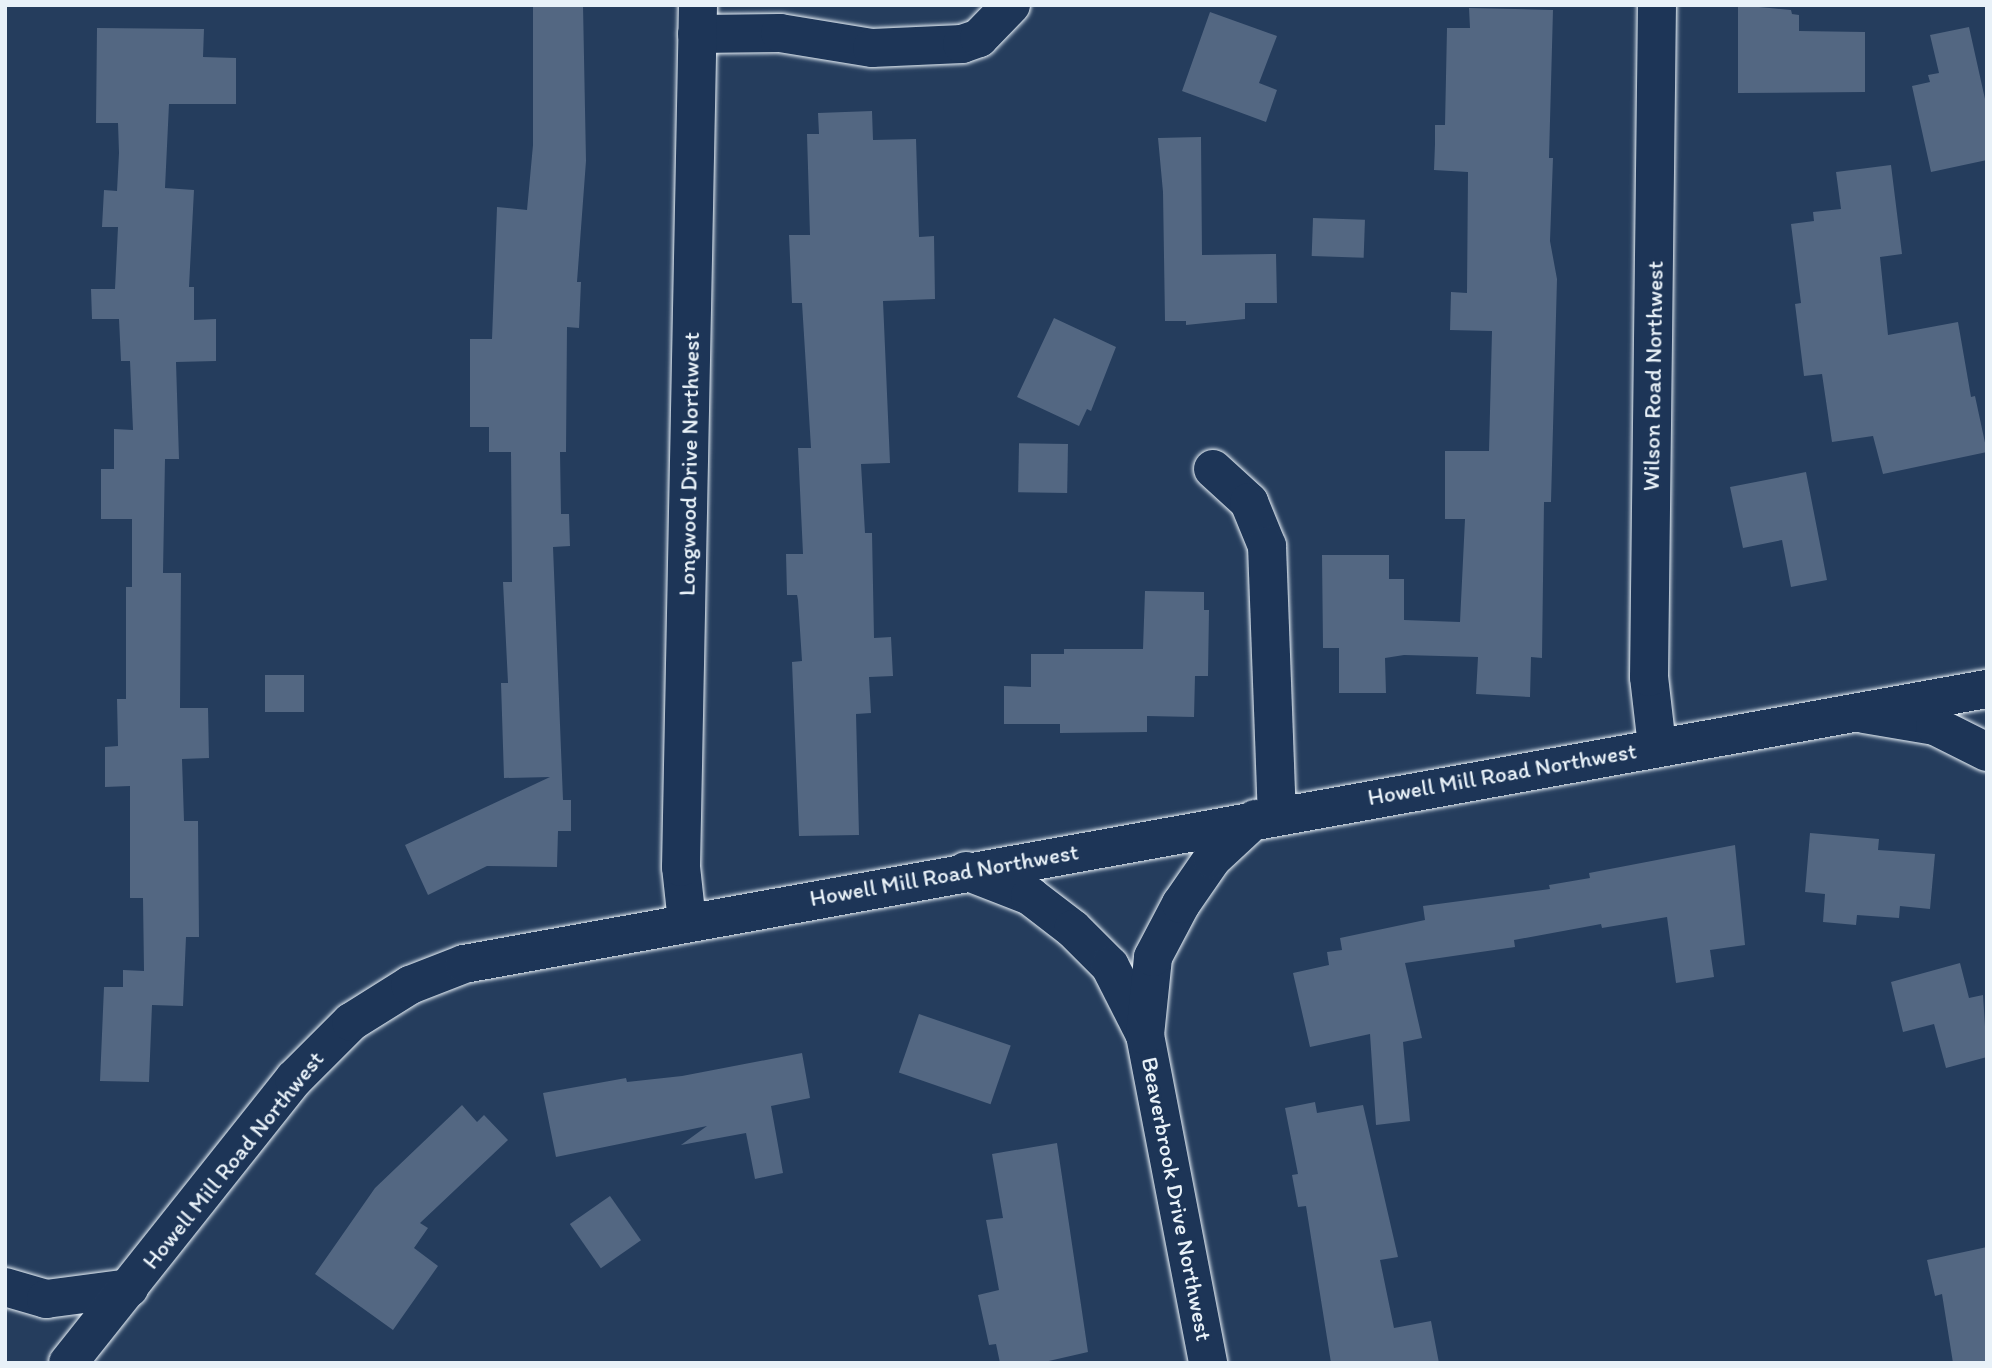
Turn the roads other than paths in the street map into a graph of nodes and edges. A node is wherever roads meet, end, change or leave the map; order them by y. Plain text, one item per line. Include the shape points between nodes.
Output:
1 (1011, 5) edge
2 (1657, 5) edge
3 (698, 20) edge
4 (1213, 469) dead end
5 (1987, 689) edge
6 (1854, 714) junction
7 (1657, 746) junction
8 (1987, 752) edge
9 (1266, 817) junction
10 (966, 871) junction
11 (687, 922) junction
12 (1145, 1035) junction
13 (5, 1287) edge
14 (129, 1288) junction
15 (68, 1363) edge
16 (1208, 1363) edge

1 - 3 street via 988,31 962,44 872,48
2 - 7 street, Wilson Road Northwest via 1649,677
3 - 11 street, Longwood Drive Northwest via 681,867
4 - 9 street via 1249,502 1267,546
5 - 6 street, Howell Mill Road Northwest
6 - 7 street, Howell Mill Road Northwest
6 - 8 street via 1935,726
7 - 9 street, Howell Mill Road Northwest
9 - 10 street, Howell Mill Road Northwest
9 - 12 street, Beaverbrook Drive Northwest via 1212,859 1181,904 1153,957
10 - 11 street, Howell Mill Road Northwest
10 - 12 street, Beaverbrook Drive Northwest via 1030,896 1073,929 1110,966
11 - 14 street, Howell Mill Road Northwest via 464,964 410,985 351,1022 294,1079
12 - 16 street, Beaverbrook Drive Northwest
13 - 14 street via 46,1299
14 - 15 street, Howell Mill Road Northwest

